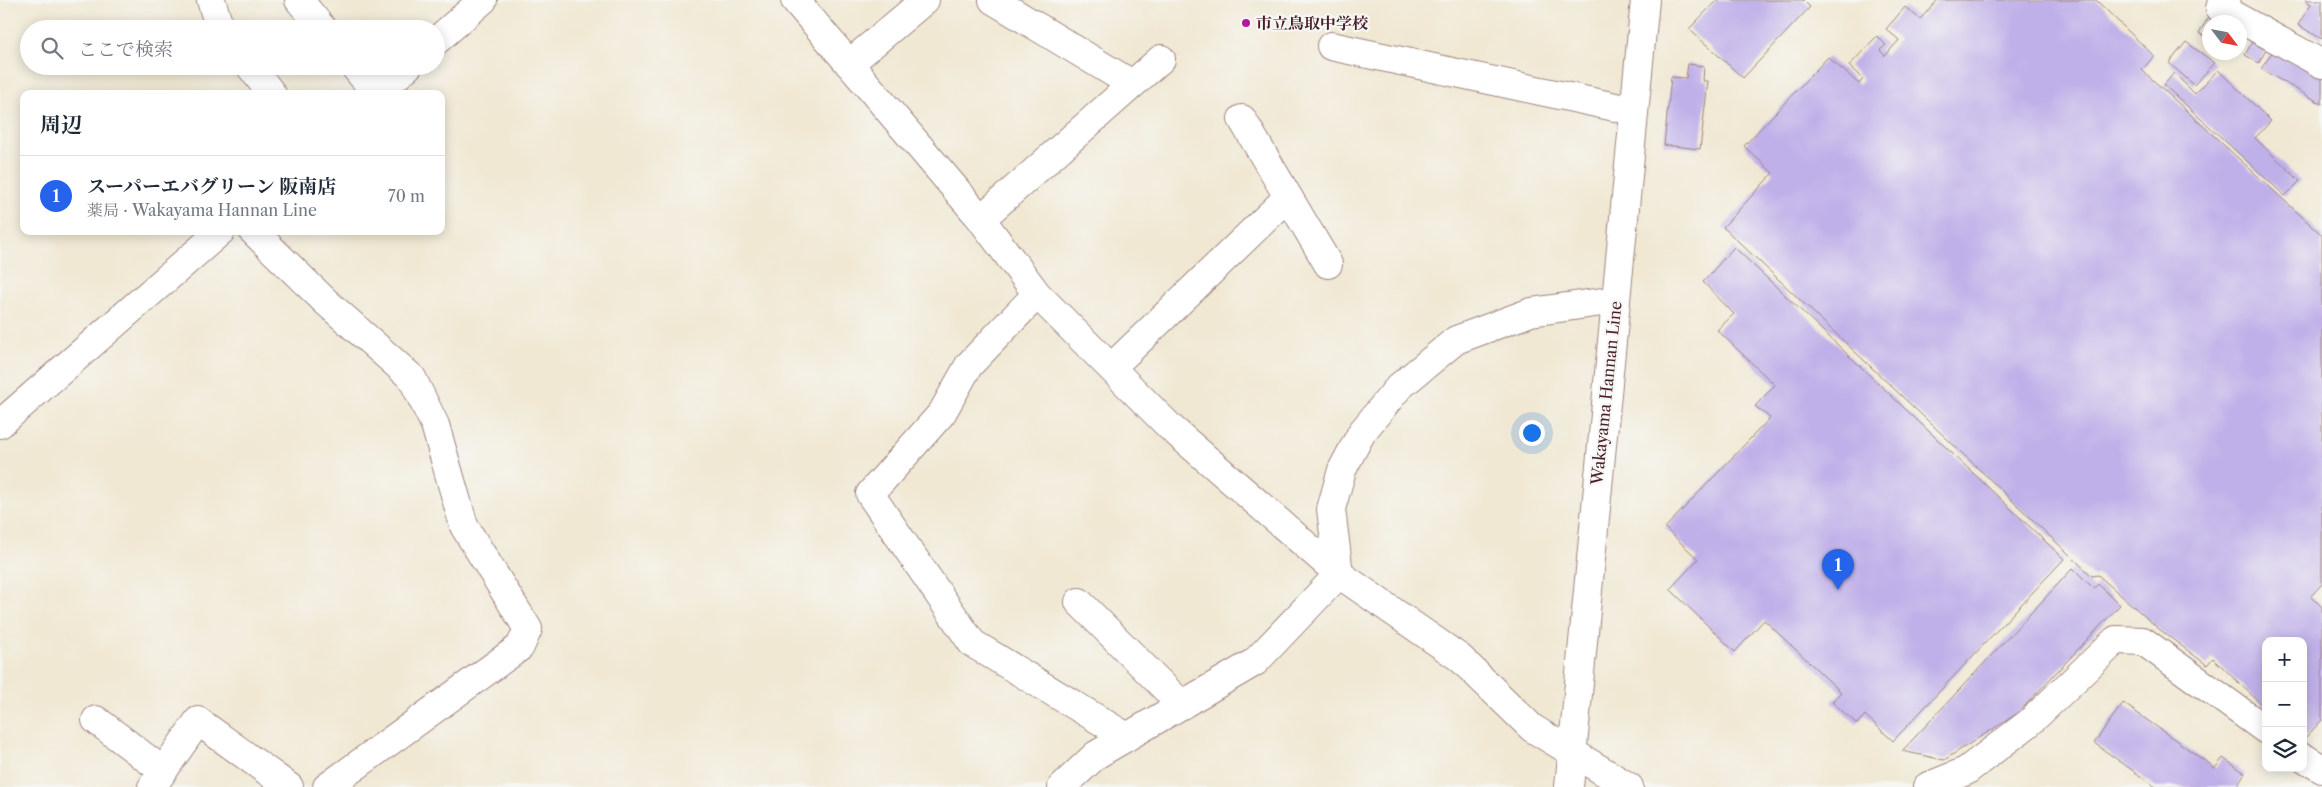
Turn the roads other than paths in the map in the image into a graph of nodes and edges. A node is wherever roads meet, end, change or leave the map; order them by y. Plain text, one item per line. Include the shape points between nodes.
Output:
1 (212, 0) edge
2 (299, 0) edge
3 (483, 0) edge
4 (795, 0) edge
5 (925, 0) edge
6 (992, 0) edge
7 (1645, 0) edge
8 (2226, 0) edge
9 (218, 20) edge
10 (316, 20) edge
11 (445, 33) edge
12 (1331, 46) dead end
13 (1161, 59) dead end
14 (849, 64) junction
15 (2322, 64) edge
16 (257, 75) edge
17 (361, 75) edge
18 (398, 75) edge
19 (1132, 84) junction
20 (269, 90) edge
21 (374, 90) edge
22 (381, 90) edge
23 (1634, 111) junction
24 (1242, 119) dead end
25 (1288, 197) junction
26 (981, 219) junction
27 (216, 235) edge
28 (258, 235) edge
29 (1328, 264) dead end
30 (1037, 294) junction
31 (1616, 300) junction
32 (1111, 368) junction
33 (0, 424) edge
34 (1339, 574) junction
35 (1079, 602) dead end
36 (1182, 705) junction
37 (96, 720) dead end
38 (2262, 727) edge
39 (1126, 736) junction
40 (1571, 750) junction
41 (2307, 760) edge
42 (2322, 769) edge
43 (157, 779) edge
44 (288, 787) edge
45 (327, 787) edge
46 (1062, 787) edge
47 (1568, 787) edge
48 (1629, 787) edge
49 (1927, 787) edge

1 - 9 street
2 - 10 street
3 - 11 street
4 - 14 street
5 - 14 street
6 - 19 street
7 - 23 street, Wakayama Hannan Line
8 - 15 street via 2220,8
12 - 23 street
13 - 19 street
14 - 26 street
16 - 20 street
17 - 21 street
18 - 22 street
19 - 26 street
23 - 31 street, Wakayama Hannan Line
24 - 25 street
25 - 29 street
25 - 32 street
26 - 30 street
27 - 33 street
28 - 45 street via 325,301 412,378 436,425 464,526 528,629 520,647
30 - 32 street
30 - 39 street via 969,365 942,413 870,494 972,643
31 - 34 street via 1531,312 1456,340 1399,386 1362,432 1342,470 1330,509
31 - 40 street, Wakayama Hannan Line
32 - 34 street via 1170,427
34 - 36 street via 1255,662
34 - 40 street via 1460,658 1532,728
35 - 36 street
36 - 39 street
37 - 43 street
38 - 49 street via 2143,641 2116,640 2029,723 1966,771
39 - 46 street via 1096,755
40 - 47 street, Wakayama Hannan Line
40 - 48 street
41 - 42 street
43 - 44 street via 198,722

